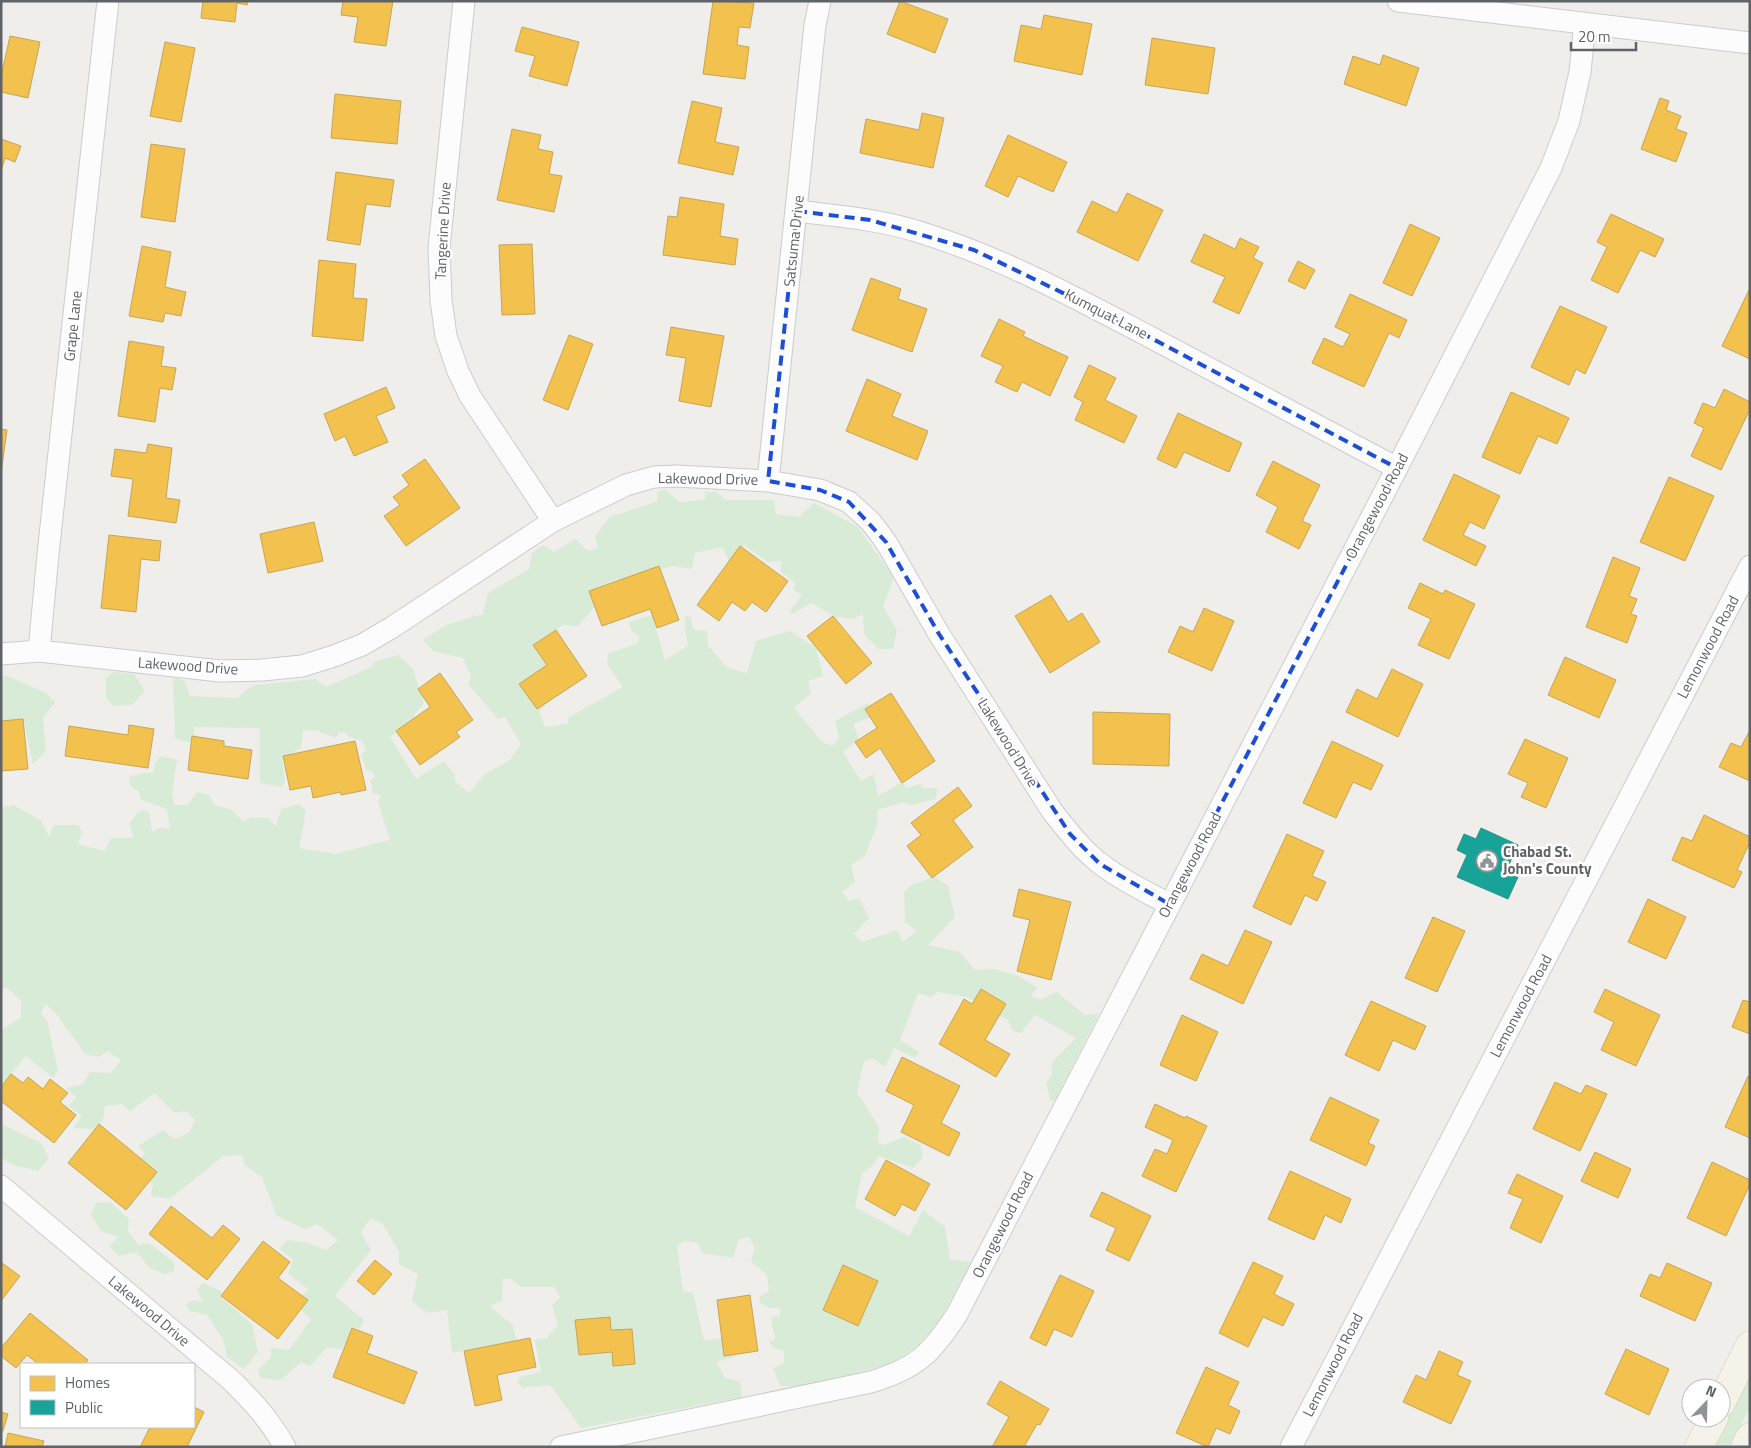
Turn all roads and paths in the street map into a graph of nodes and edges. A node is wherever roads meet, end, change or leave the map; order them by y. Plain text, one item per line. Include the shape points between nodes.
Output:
1 (108, 1) edge
2 (464, 1) edge
3 (820, 1) edge
4 (1398, 1) edge
5 (1585, 23) junction
6 (1750, 43) edge
7 (797, 211) junction
8 (1397, 468) junction
9 (768, 481) junction
10 (553, 521) junction
11 (1750, 566) edge
12 (39, 651) junction
13 (1, 654) edge
14 (1169, 904) junction
15 (1, 1186) edge
16 (1750, 1345) edge
17 (1731, 1383) edge
18 (1709, 1428) edge
19 (1750, 1437) edge
20 (285, 1447) edge
21 (561, 1447) edge
22 (1291, 1447) edge
23 (1699, 1447) edge
24 (1745, 1447) edge

1 - 12 street, Grape Lane
2 - 10 street, Tangerine Drive via 439,248 440,300 446,336 470,396
3 - 7 street, Satsuma Drive
4 - 5 street
5 - 6 street
5 - 8 street, Orangewood Road via 1576,92 1551,168
7 - 8 street, Kumquat Lane via 870,220 915,230 1017,268
7 - 9 street, Satsuma Drive
8 - 14 street, Orangewood Road
9 - 10 street, Lakewood Drive via 654,477 626,485
9 - 14 street, Lakewood Drive via 820,490 849,502 871,522 1052,811 1100,864
10 - 12 street, Lakewood Drive via 362,645 302,666 220,671
11 - 22 street, Lemonwood Road
12 - 13 street, Lakewood Drive
14 - 21 street, Orangewood Road via 957,1314 940,1340 920,1359 896,1374 871,1382
15 - 20 street, Lakewood Drive via 232,1381 258,1406
16 - 17 main road
18 - 23 main road
19 - 24 main road

